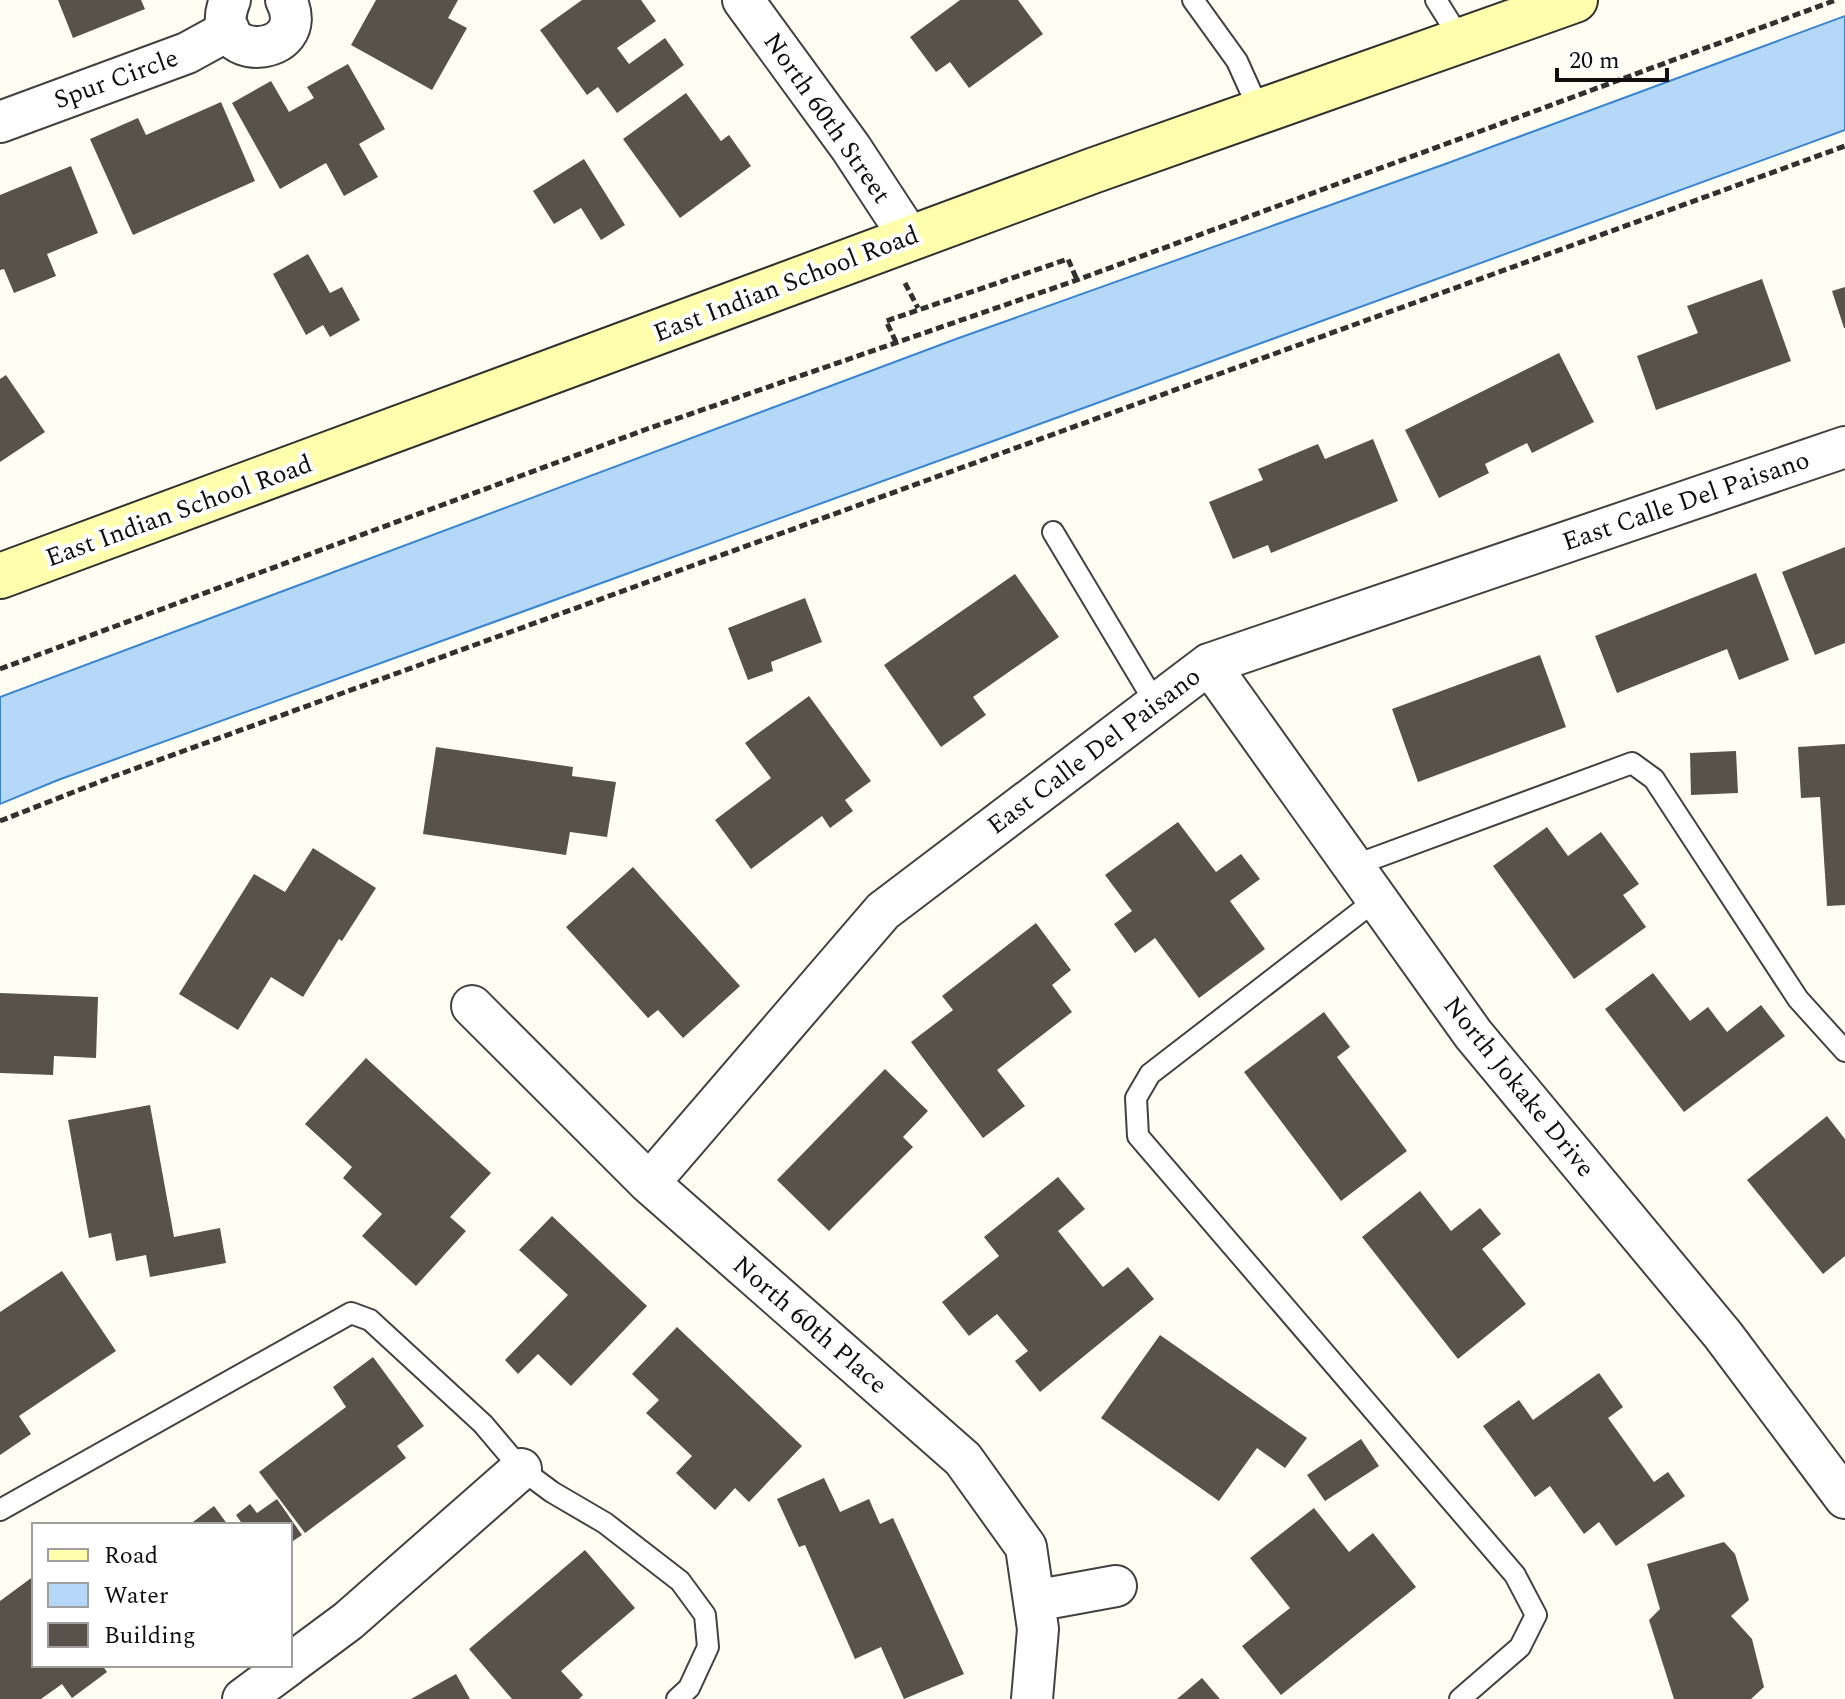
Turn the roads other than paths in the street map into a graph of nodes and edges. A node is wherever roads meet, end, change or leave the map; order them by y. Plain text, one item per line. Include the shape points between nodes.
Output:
1 (286, 0) edge
2 (743, 0) edge
3 (1193, 0) edge
4 (1436, 0) edge
5 (1575, 0) edge
6 (230, 15) edge
7 (1461, 40) junction
8 (1260, 112) junction
9 (0, 122) edge
10 (910, 238) junction
11 (1845, 447) edge
12 (1053, 532) dead end
13 (0, 576) edge
14 (1209, 664) junction
15 (1156, 704) junction
16 (1353, 866) junction
17 (1377, 899) junction
18 (472, 1006) dead end
19 (1845, 1051) edge
20 (649, 1183) junction
21 (521, 1469) junction
22 (1845, 1498) edge
23 (0, 1510) edge
24 (1116, 1586) dead end
25 (1034, 1601) junction
26 (292, 1663) edge
27 (287, 1667) edge
28 (243, 1699) edge
29 (677, 1699) edge
30 (1032, 1699) edge
31 (1460, 1699) edge

1 - 6 street, Spur Circle via 291,22 283,39 266,48 248,48 232,37
2 - 10 street, North 60th Street
3 - 8 lane via 1237,61
4 - 7 lane
5 - 7 main road, East Indian School Road
6 - 9 street, Spur Circle via 187,53
7 - 8 main road, East Indian School Road
8 - 10 main road, East Indian School Road
10 - 13 main road, East Indian School Road
11 - 14 street, East Calle Del Paisano
12 - 15 lane
14 - 15 street, East Calle Del Paisano
14 - 16 street, North Jokake Drive
15 - 20 street, East Calle Del Paisano via 883,911
16 - 17 street, North Jokake Drive
16 - 19 lane via 1632,763 1654,779 1798,999
17 - 22 street, North Jokake Drive via 1473,1034 1723,1335
17 - 31 lane via 1150,1074 1136,1098 1138,1136 1515,1575 1536,1615 1520,1647
18 - 20 street, North 60th Place
20 - 25 street, North 60th Place via 963,1459 1026,1547
21 - 23 lane via 483,1424 370,1320 351,1313
21 - 26 street
21 - 29 lane via 605,1523 680,1581 705,1615 708,1647 689,1688
24 - 25 street
25 - 30 street, North 60th Place via 1038,1629
27 - 28 street

